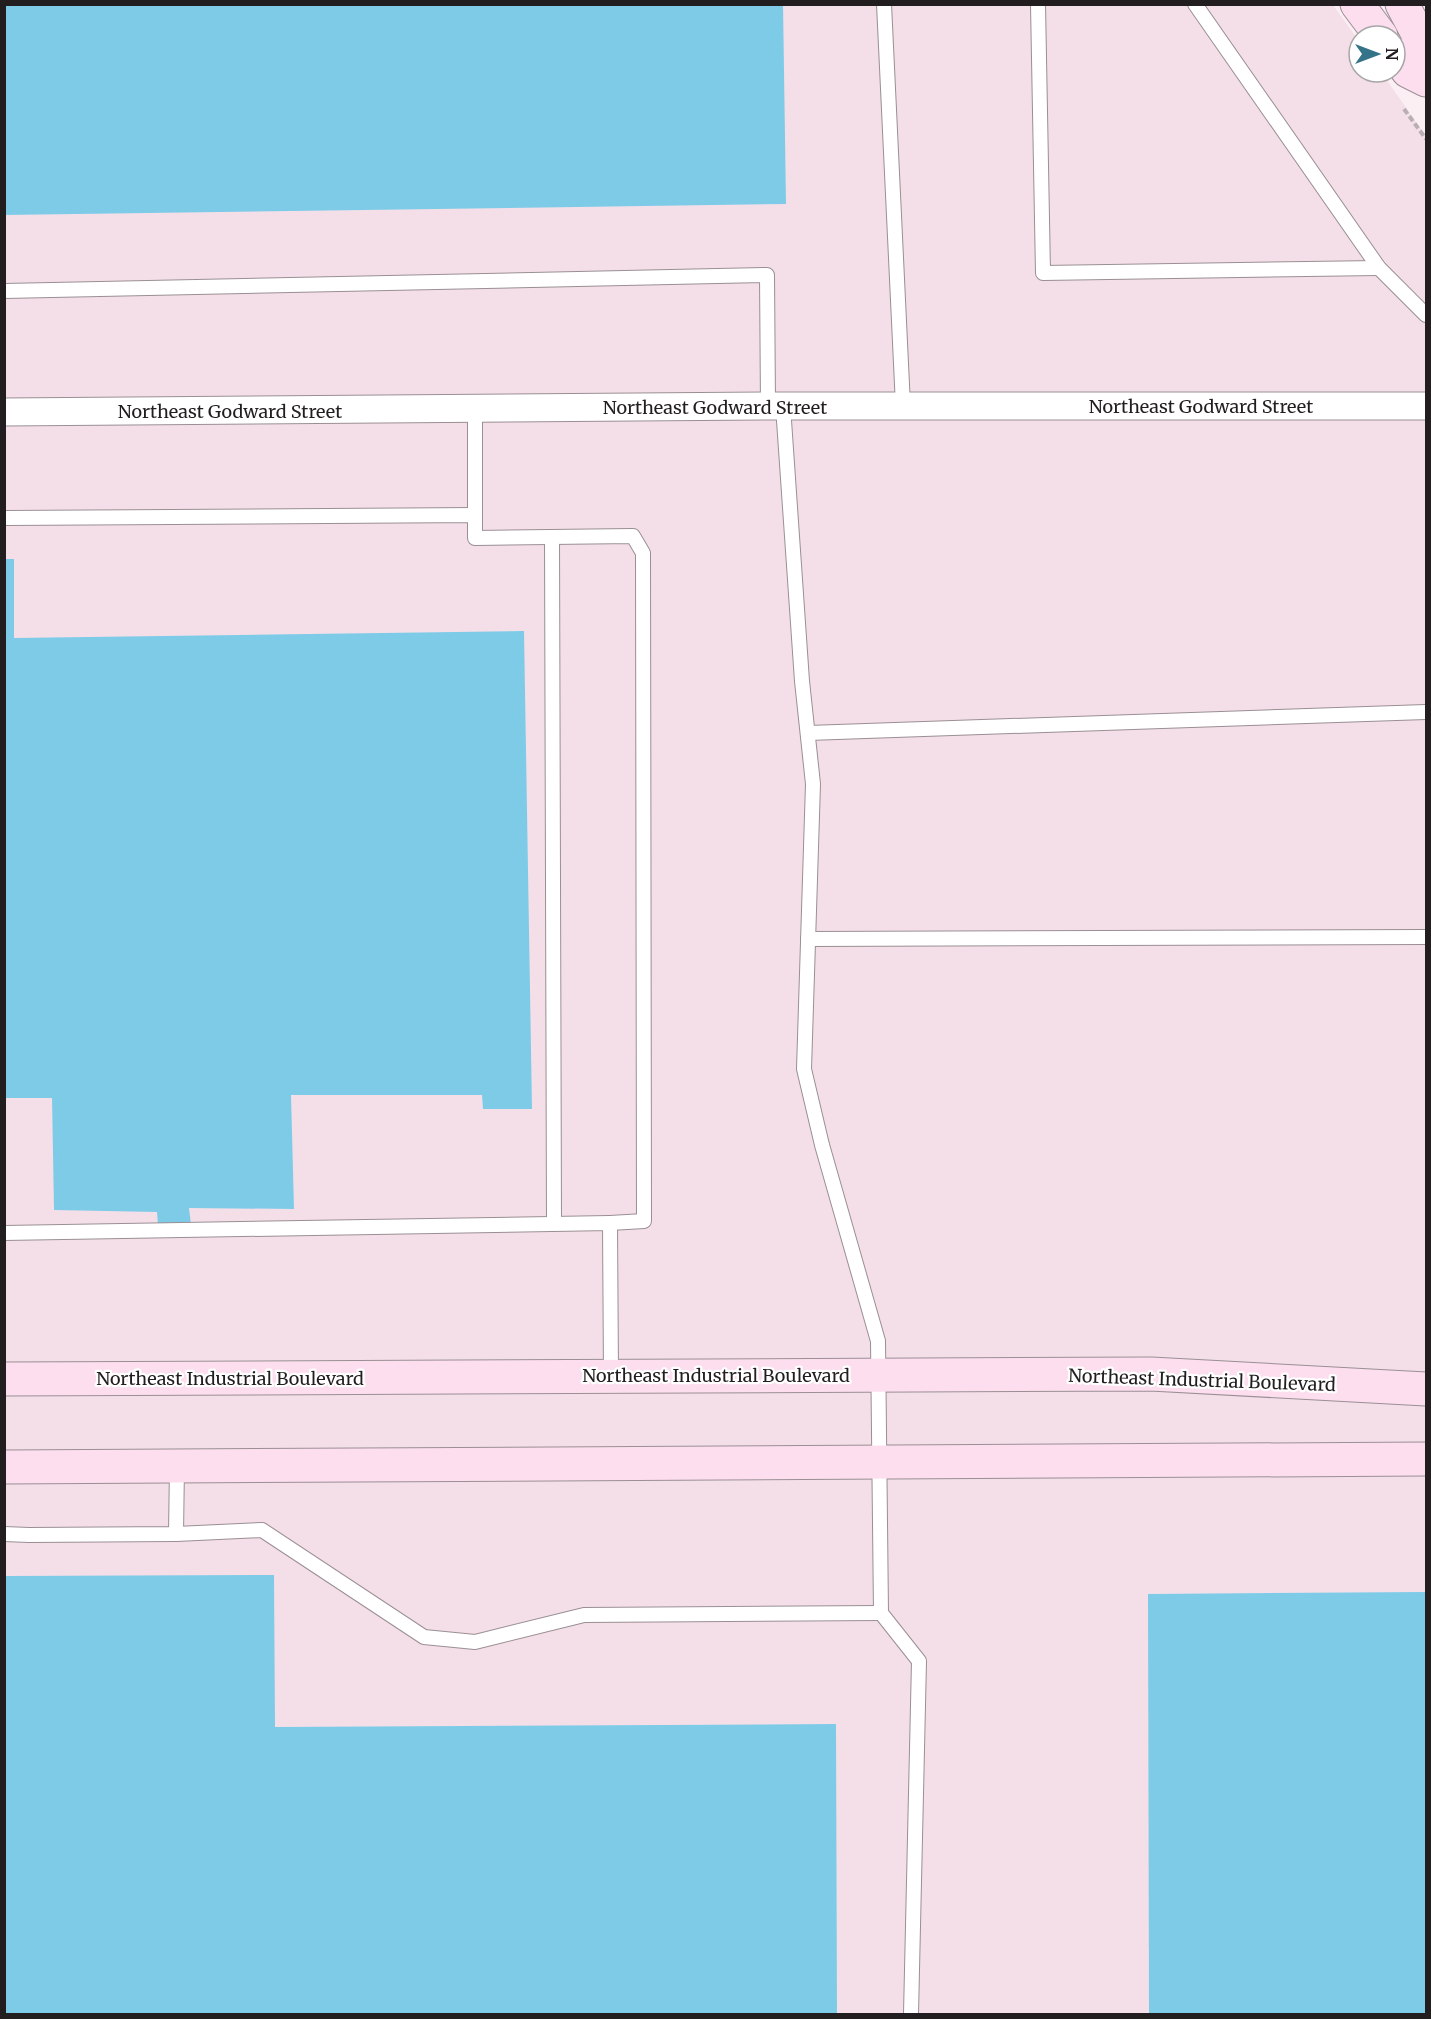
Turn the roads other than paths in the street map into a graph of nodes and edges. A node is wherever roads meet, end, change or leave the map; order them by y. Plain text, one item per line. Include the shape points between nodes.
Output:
1 (884, 4) edge
2 (1038, 4) edge
3 (1195, 4) edge
4 (1357, 4) edge
5 (1402, 4) edge
6 (1372, 24) edge
7 (1426, 49) edge
8 (1407, 70) edge
9 (1426, 80) edge
10 (1379, 268) junction
11 (4, 291) edge
12 (1426, 315) edge
13 (776, 406) junction
14 (903, 406) junction
15 (1426, 406) edge
16 (475, 409) junction
17 (4, 412) edge
18 (475, 515) junction
19 (4, 518) edge
20 (552, 537) junction
21 (1426, 712) edge
22 (808, 733) junction
23 (1426, 938) edge
24 (808, 939) junction
25 (554, 1223) junction
26 (610, 1223) junction
27 (4, 1233) edge
28 (611, 1375) junction
29 (878, 1376) junction
30 (4, 1379) edge
31 (1426, 1389) edge
32 (1426, 1459) edge
33 (880, 1463) junction
34 (177, 1466) junction
35 (4, 1467) edge
36 (4, 1534) edge
37 (176, 1534) junction
38 (881, 1613) junction
39 (911, 2014) edge

1 - 14 lane
2 - 10 lane via 1043,273
3 - 10 lane
4 - 6 street
5 - 7 street
8 - 9 street
10 - 12 lane
11 - 13 lane via 767,275
13 - 14 street, Northeast Godward Street
13 - 16 street, Northeast Godward Street
13 - 22 lane
14 - 15 street, Northeast Godward Street
16 - 17 street, Northeast Godward Street
16 - 18 lane
18 - 19 lane
18 - 20 lane via 475,538
20 - 25 lane
20 - 26 lane via 633,536 643,553 644,1221
21 - 22 lane
22 - 24 lane via 813,784
23 - 24 lane
24 - 29 lane via 804,1069 878,1341
25 - 26 lane
25 - 27 lane
26 - 28 lane
28 - 29 street, Northeast Industrial Boulevard
28 - 30 street, Northeast Industrial Boulevard
29 - 31 street, Northeast Industrial Boulevard via 1151,1374
29 - 33 lane
32 - 33 street
33 - 34 street
33 - 38 lane
34 - 35 street
34 - 37 lane
36 - 37 lane
37 - 38 lane via 262,1530 424,1637 475,1642 584,1615
38 - 39 lane via 919,1661

